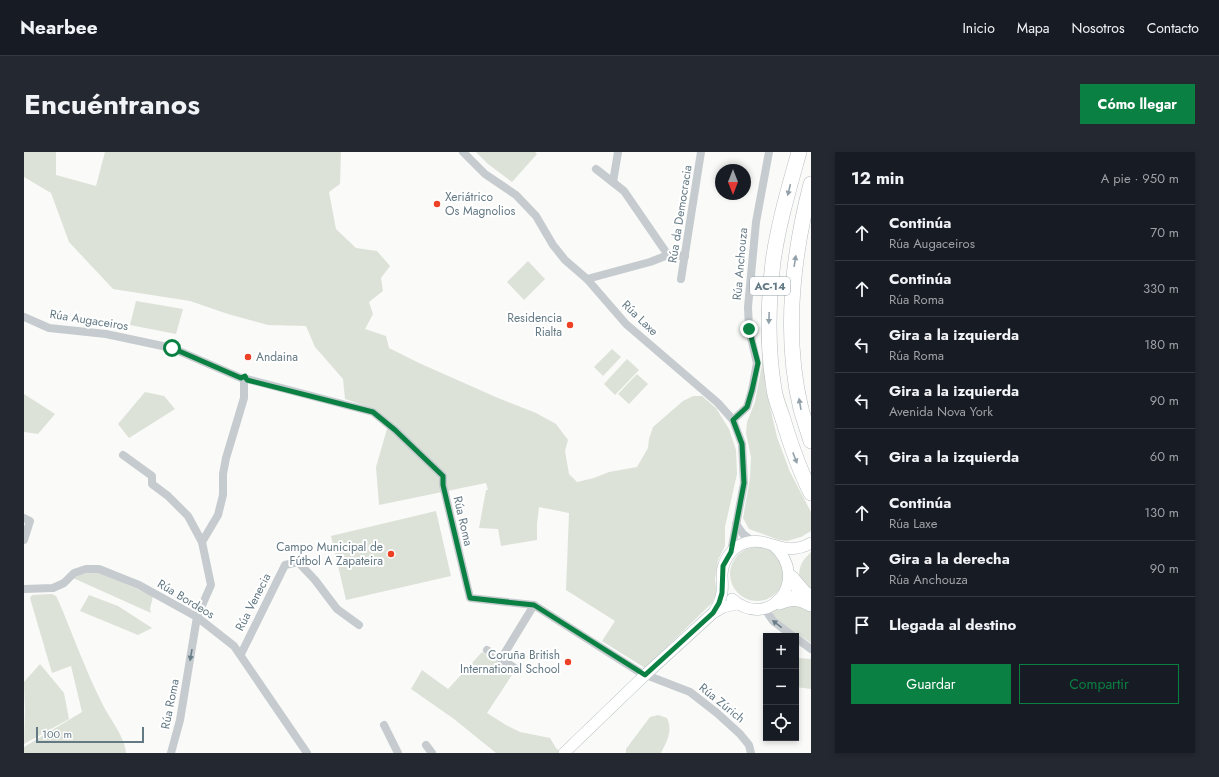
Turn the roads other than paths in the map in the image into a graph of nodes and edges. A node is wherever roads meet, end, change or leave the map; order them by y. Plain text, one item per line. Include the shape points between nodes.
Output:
1 (463, 152) edge
2 (618, 152) edge
3 (701, 152) edge
4 (769, 152) edge
5 (799, 152) edge
6 (596, 169) dead end
7 (613, 182) junction
8 (811, 184) edge
9 (668, 255) junction
10 (685, 256) junction
11 (682, 279) dead end
12 (587, 280) junction
13 (24, 317) edge
14 (244, 380) junction
15 (733, 420) junction
16 (811, 441) edge
17 (123, 455) dead end
18 (811, 492) edge
19 (24, 518) edge
20 (736, 524) junction
21 (24, 540) edge
22 (752, 541) junction
23 (202, 542) junction
24 (810, 544) edge
25 (774, 546) junction
26 (731, 552) junction
27 (791, 573) junction
28 (722, 582) junction
29 (24, 589) edge
30 (811, 598) edge
31 (778, 602) junction
32 (737, 604) junction
33 (811, 604) edge
34 (534, 605) junction
35 (765, 609) junction
36 (713, 613) junction
37 (197, 617) junction
38 (360, 625) dead end
39 (789, 633) edge
40 (799, 640) edge
41 (811, 649) edge
42 (487, 650) dead end
43 (241, 654) junction
44 (501, 659) junction
45 (515, 668) dead end
46 (645, 675) junction
47 (384, 724) dead end
48 (426, 745) dead end
49 (171, 753) edge
50 (307, 753) edge
51 (398, 753) edge
52 (432, 753) edge
53 (564, 753) edge
54 (751, 753) edge

1 - 12 street, Rúa Laxe via 485,174 516,195 536,216 565,260
2 - 7 street
3 - 10 street, Rúa da Democracia
4 - 15 street, Rúa Anchouza via 756,222 748,307 749,329 758,363 747,407
5 -> 18 highway, AC-14 via 773,260 768,326 774,390 792,450
6 - 7 street
7 - 9 street via 624,191
16 -> 8 highway, AC-14 via 801,409 793,363 791,326 794,266 800,227
9 - 10 street
9 - 12 street
10 - 11 street, Rúa da Democracia
12 - 15 street, Rúa Laxe via 626,324 718,403
13 - 14 street, Rúa Augaceiros via 49,328 106,334 172,348
14 - 23 street via 244,398 226,458 223,495 218,515
14 - 34 street, Rúa Roma via 373,412 443,476 470,598
15 - 20 street, Rúa Laxe via 742,444 744,464 744,483
17 - 23 street, Rúa Roma via 152,476 152,484 188,516
19 - 21 street via 30,521
20 - 22 street
20 - 26 street, Rúa Laxe
22 - 25 main road
22 - 26 main road
23 - 37 street, Rúa Roma via 211,585
24 - 25 main road via 788,549
24 - 27 main road via 795,560
25 - 27 main road via 787,560
26 - 28 main road via 723,566
27 - 30 highway via 803,592
27 - 31 main road via 789,587
28 - 32 main road via 730,598
28 - 36 main road via 722,593
29 - 37 street, Rúa Bordeos via 53,588 74,573 86,569 99,569 139,585
31 - 33 highway via 796,598
31 - 35 main road
32 - 35 main road via 755,610
32 - 36 main road via 730,604
34 - 44 street
34 - 46 street, Rúa Roma
39 -> 35 street via 773,621
36 - 46 main road
37 - 43 street, Rúa Bordeos
37 -> 49 street, Rúa Roma via 180,720
38 - 43 street, Rúa Venecia via 337,609 298,562 286,565
40 - 41 street
42 - 44 street
43 - 50 street, Rúa Bordeos
44 - 45 street
46 - 53 main road
46 - 54 street, Rúa Zúrich via 690,692 740,734 749,745
47 - 51 street
48 - 52 street

